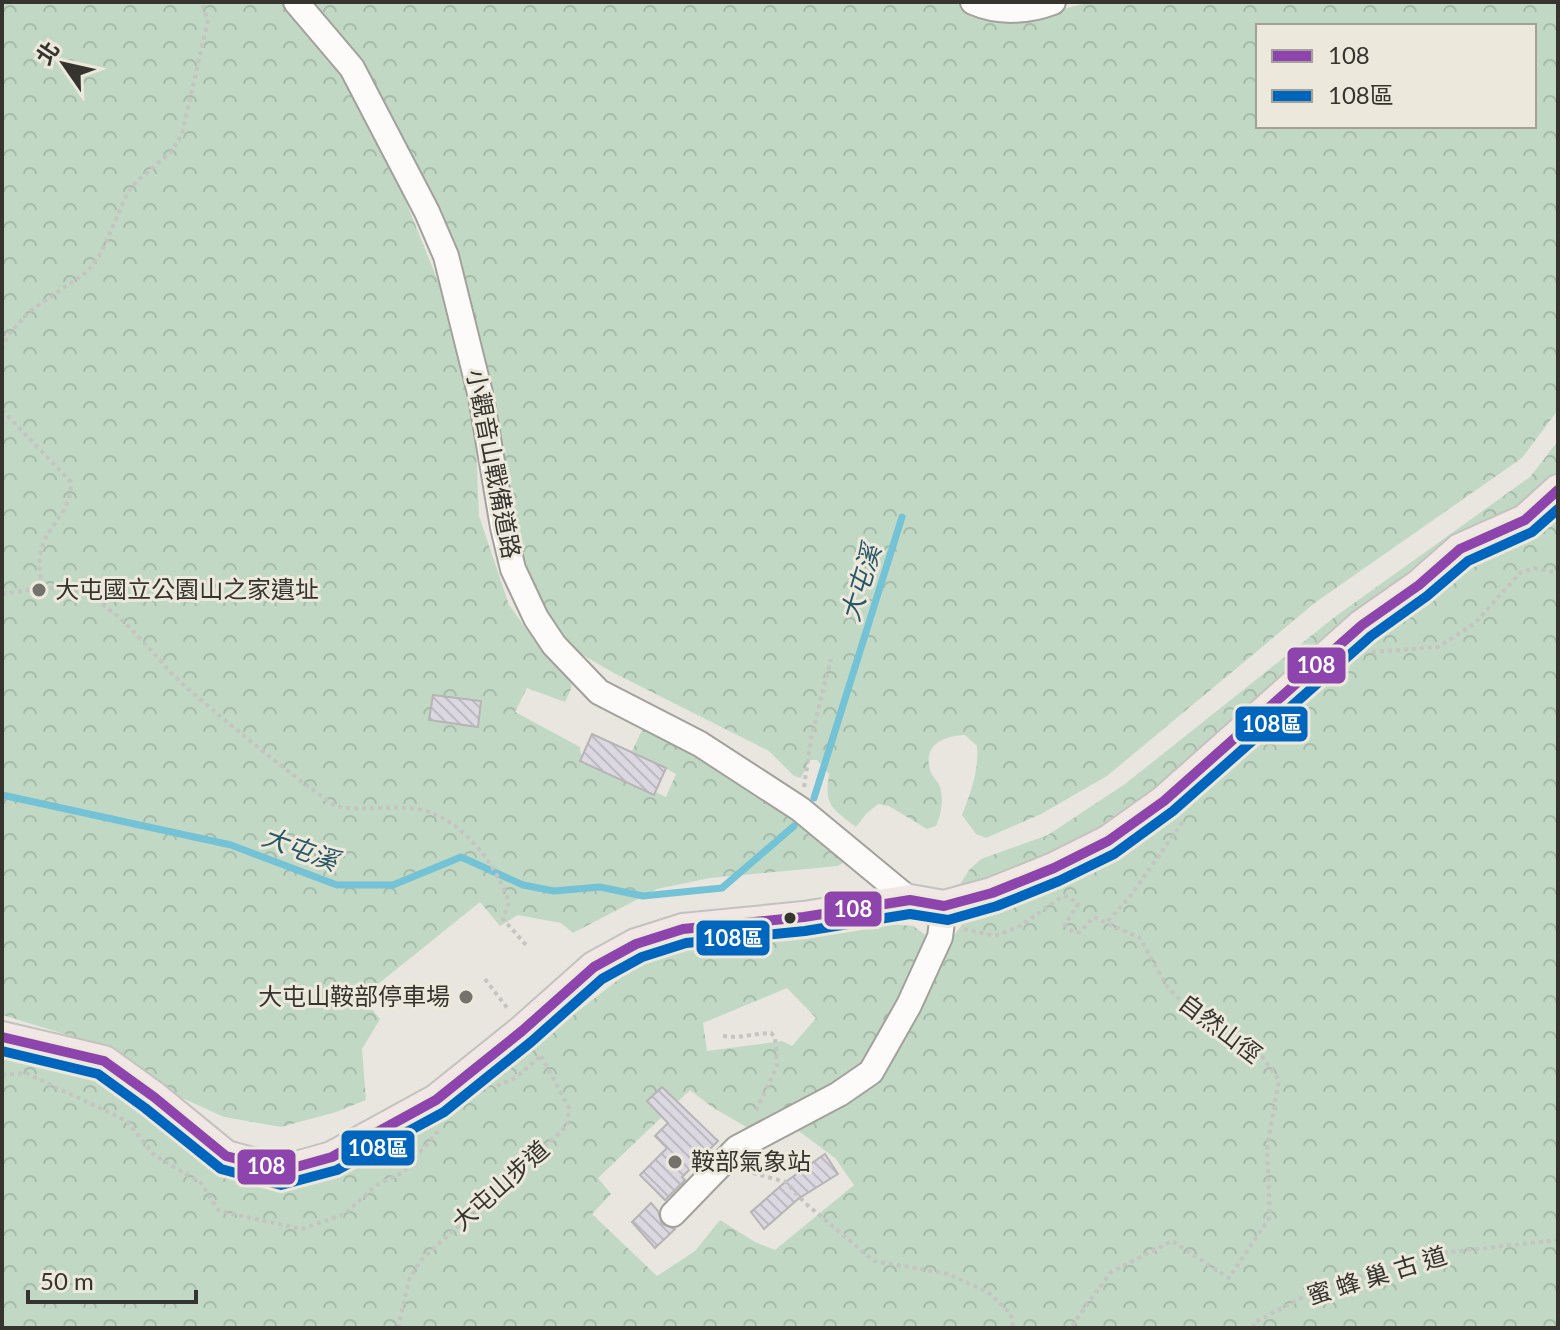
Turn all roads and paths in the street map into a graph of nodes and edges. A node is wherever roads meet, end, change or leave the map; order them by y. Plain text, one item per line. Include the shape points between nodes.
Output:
1 (201, 2) edge
2 (296, 2) edge
3 (973, 2) edge
4 (1053, 2) edge
5 (2, 349) edge
6 (2, 410) edge
7 (1558, 490) edge
8 (1558, 573) edge
9 (43, 588) junction
10 (2, 594) edge
11 (1371, 652) dead end
12 (831, 659) dead end
13 (1190, 811) dead end
14 (808, 815) junction
15 (910, 900) junction
16 (943, 916) junction
17 (1108, 921) junction
18 (526, 945) dead end
19 (485, 979) dead end
20 (506, 1006) dead end
21 (723, 1036) dead end
22 (2, 1037) edge
23 (536, 1049) dead end
24 (728, 1156) junction
25 (673, 1214) dead end
26 (1558, 1240) edge
27 (398, 1328) edge
28 (1013, 1328) edge
29 (1070, 1328) edge
30 (1253, 1328) edge

1 - 5 path via 208,20 182,134 172,151 127,194 88,271 30,311
2 - 14 street, 小觀音山戰備道路 via 352,68 446,256 481,397 513,569 536,618 599,692 700,744
3 - 4 street via 990,10 1036,9
6 - 9 path via 71,482 67,505 40,549
7 - 16 main road via 1525,520 1460,549 1362,625 1164,801 1108,841
8 - 11 path via 1534,568 1520,573 1474,624 1438,647
9 - 10 path
9 - 18 path via 75,591 101,605 228,724 335,806 415,808 434,813 460,831 490,863 509,902 503,919
12 - 14 path via 811,739
13 - 17 path
14 - 15 street, 小觀音山戰備道路
15 - 16 main road
15 - 22 main road via 683,929 636,944 594,967 436,1100 332,1157 282,1171 226,1156 104,1061
16 - 17 path via 995,936 1020,926 1063,896 1078,904 1065,925 1074,933 1094,917
16 - 24 street via 940,937 909,1005 871,1072
17 - 29 path, 自然山徑 via 1140,938 1180,1000 1260,1054 1279,1080 1267,1147 1270,1217 1229,1278 1172,1241 1111,1272
19 - 20 path
21 - 24 path via 771,1033 778,1048 771,1084
23 - 27 path, 大屯山步道 via 569,1108 567,1126 420,1261 409,1280
24 - 25 street
24 - 28 path via 786,1182 874,1261 948,1274 988,1292 1011,1314
26 - 30 path, 蜜 蜂 巢 古 道 via 1441,1253 1319,1289 1255,1322

